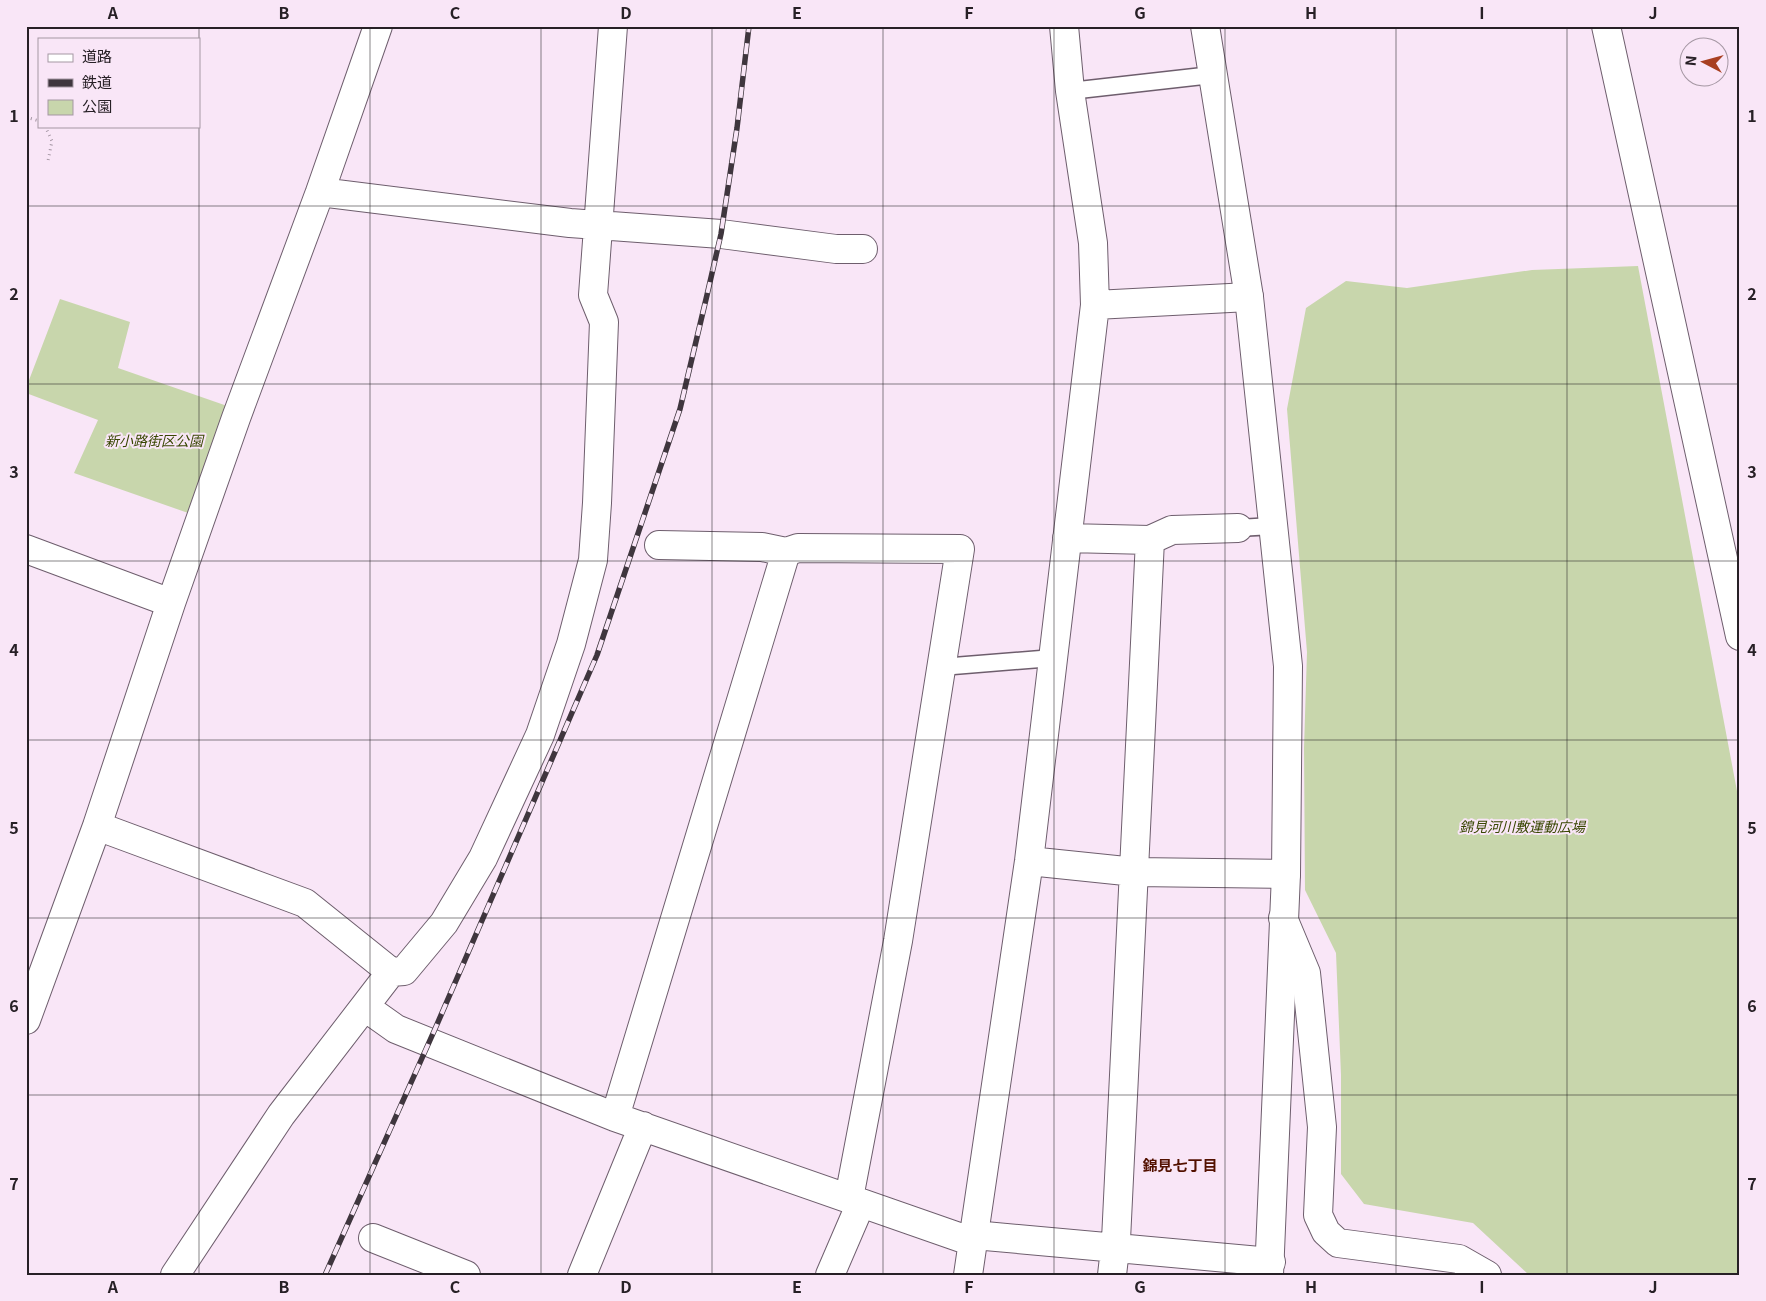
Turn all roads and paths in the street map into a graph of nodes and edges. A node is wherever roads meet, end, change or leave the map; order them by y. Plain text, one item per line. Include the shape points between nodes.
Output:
1 (378, 26) edge
2 (613, 26) edge
3 (1064, 26) edge
4 (1205, 26) edge
5 (1606, 26) edge
6 (1212, 75) junction
7 (1070, 91) junction
8 (26, 117) edge
9 (38, 121) edge
10 (46, 128) edge
11 (48, 161) dead end
12 (320, 192) junction
13 (597, 224) junction
14 (863, 250) dead end
15 (1249, 297) junction
16 (1095, 305) junction
17 (1274, 526) junction
18 (1238, 528) joint
19 (1067, 538) junction
20 (1150, 540) junction
21 (659, 545) dead end
22 (26, 549) edge
23 (786, 552) junction
24 (171, 603) junction
25 (1740, 636) edge
26 (1053, 658) junction
27 (941, 667) junction
28 (97, 826) junction
29 (1029, 861) junction
30 (1135, 872) junction
31 (1286, 874) junction
32 (1283, 918) junction
33 (391, 972) junction
34 (364, 1007) junction
35 (26, 1020) edge
36 (615, 1117) junction
37 (643, 1126) junction
38 (855, 1200) junction
39 (374, 1238) dead end
40 (973, 1238) junction
41 (1115, 1247) junction
42 (1270, 1268) edge
43 (175, 1275) edge
44 (466, 1275) edge
45 (582, 1275) edge
46 (830, 1275) edge
47 (968, 1275) edge
48 (1112, 1275) edge
49 (1487, 1275) edge

1 - 12 street
2 - 13 street
3 - 7 street
4 - 6 street
5 - 25 street
6 - 7 lane
6 - 15 street
7 - 16 street via 1093,243
8 - 9 path
10 - 11 path via 52,141
12 - 13 street
12 - 24 street
13 - 14 street
13 - 33 street via 594,295 604,322 597,503 593,560 571,644 540,735 483,858 444,923 404,971
15 - 16 street
15 - 17 street
16 - 19 street
17 - 18 lane
17 - 31 street via 1288,666
18 - 20 street via 1172,530
19 - 20 street
19 - 26 street
20 - 30 street
21 - 23 street via 762,548
22 - 24 street
23 - 27 street via 798,548 960,549
23 - 36 street
24 - 28 street
26 - 27 lane
26 - 29 street
27 - 38 street
28 - 33 street via 305,903
28 - 35 street
29 - 30 street
29 - 40 street
30 - 31 street
30 - 41 street
31 - 32 street
32 - 42 street
32 - 49 street via 1306,973 1322,1127 1318,1215 1326,1232 1338,1243 1459,1259
33 - 34 street
34 - 36 street via 396,1029
34 - 43 street via 281,1115
36 - 37 street
37 - 38 street
37 - 45 street
38 - 40 street
38 - 46 street
39 - 44 street
40 - 41 street
40 - 47 street
41 - 42 street
41 - 48 street

